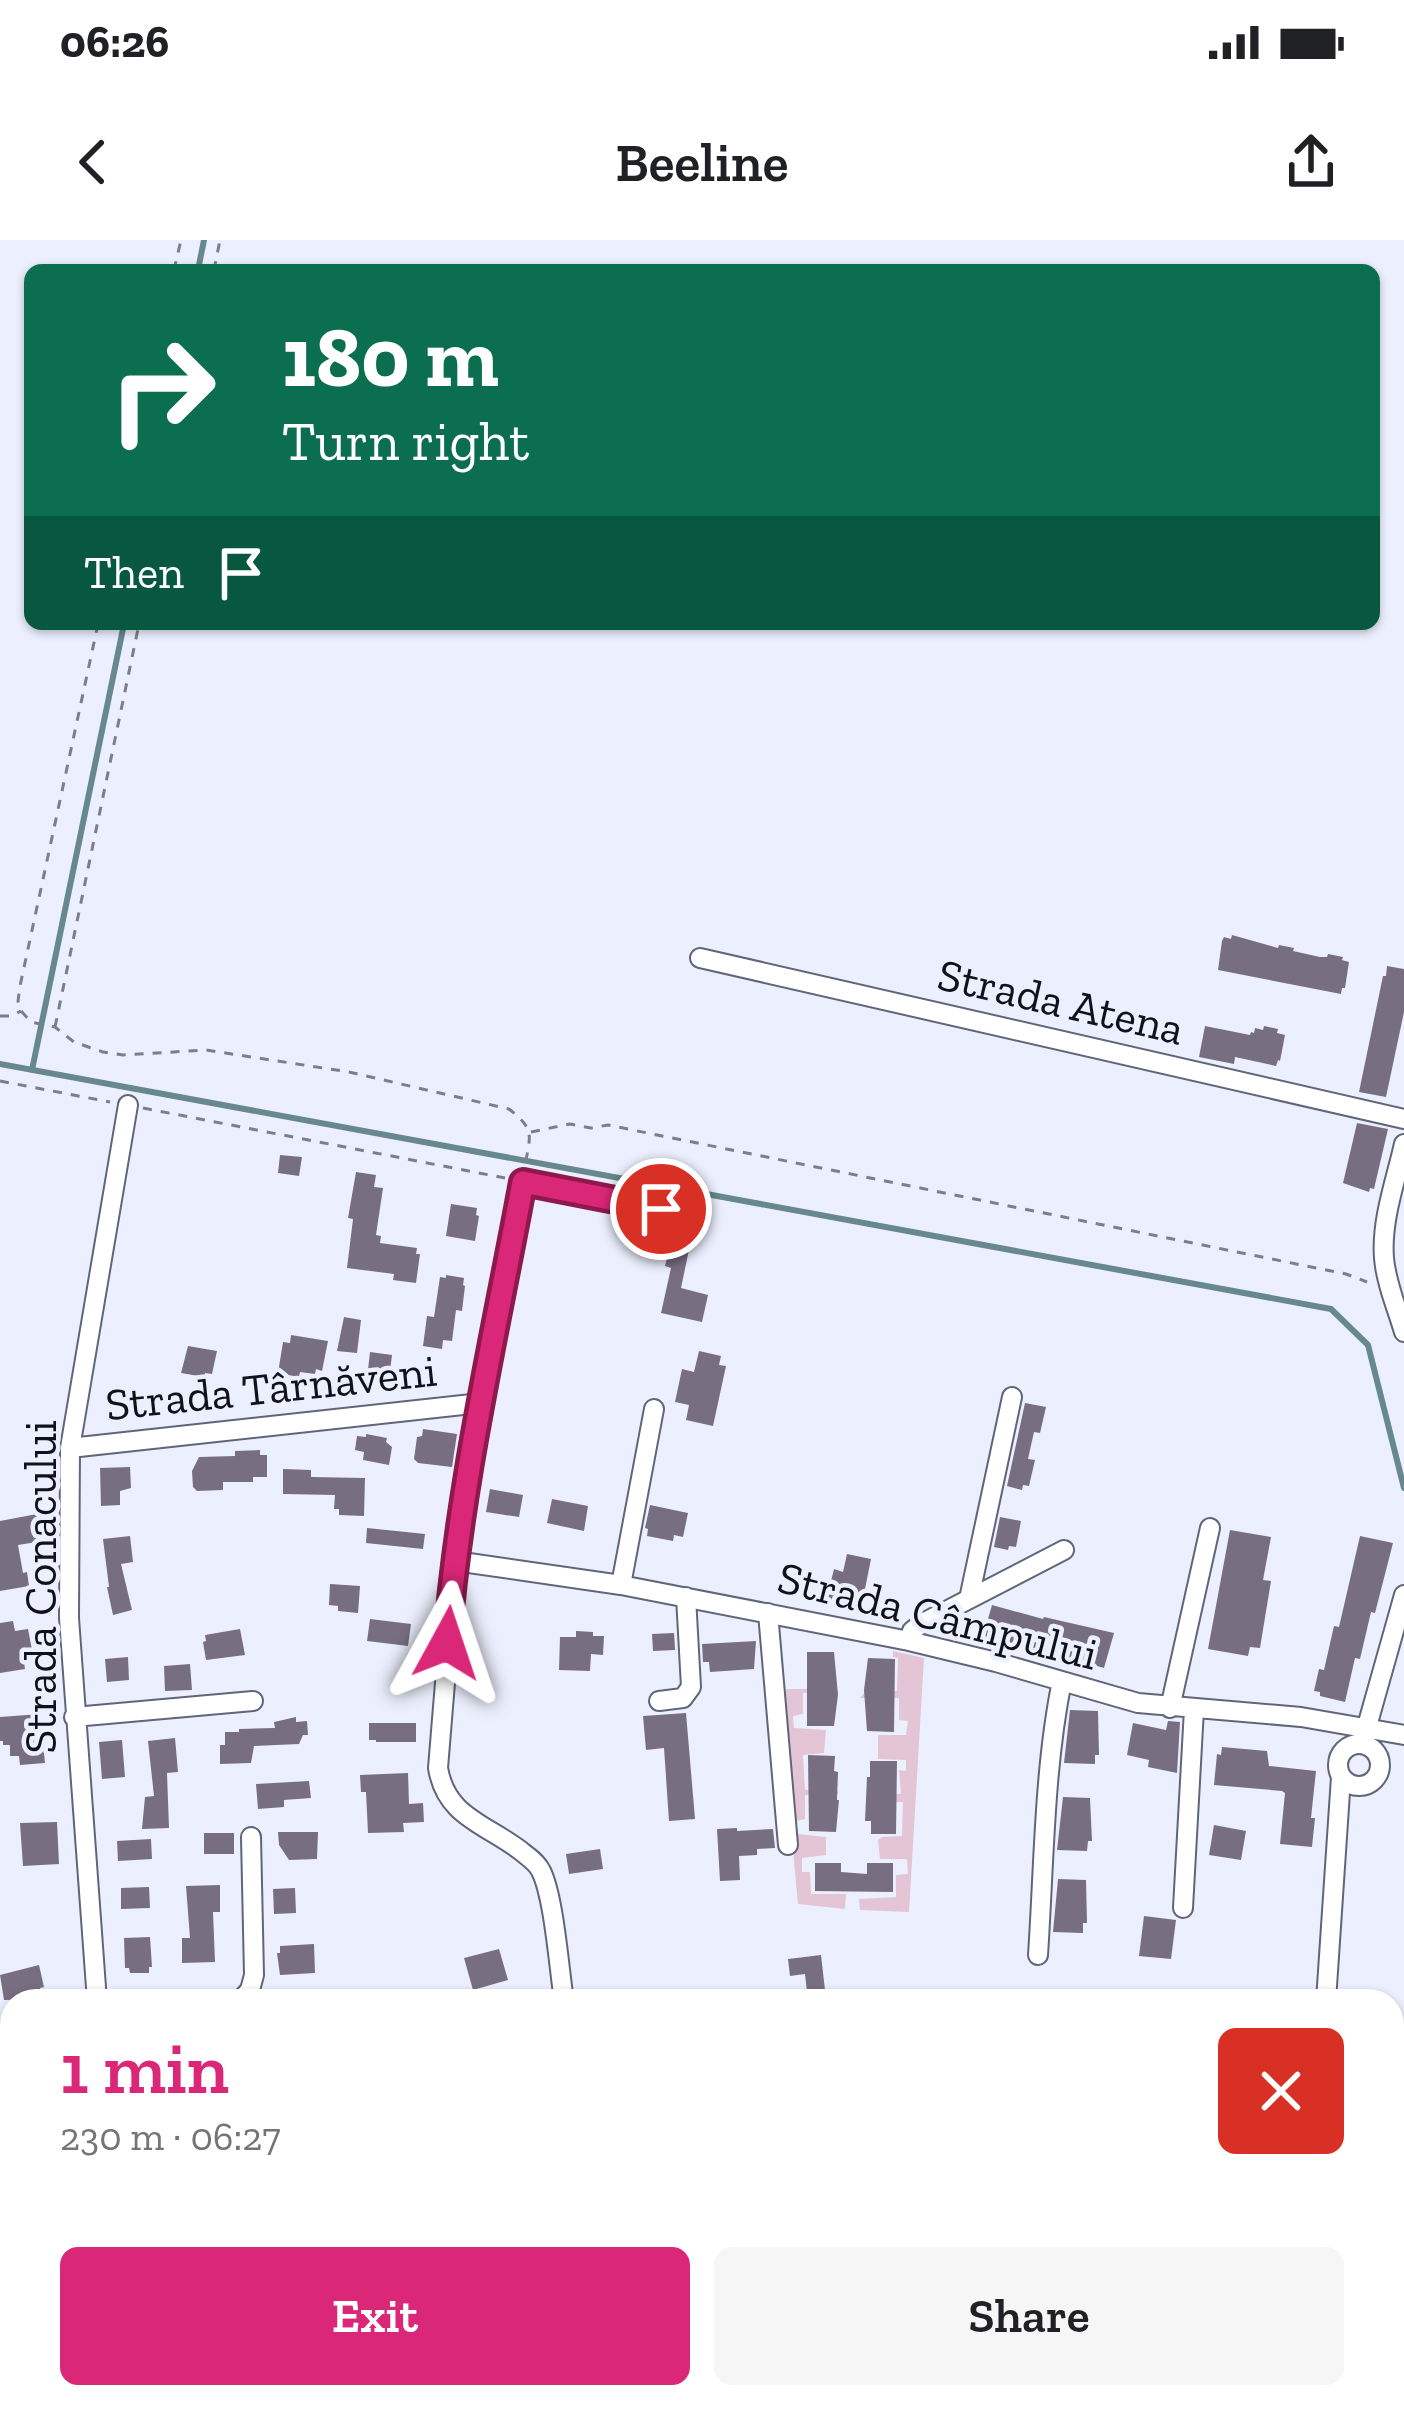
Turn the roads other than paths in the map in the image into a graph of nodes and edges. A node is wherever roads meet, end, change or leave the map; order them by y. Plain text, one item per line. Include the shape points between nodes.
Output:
1 (700, 958) dead end
2 (128, 1105) road end
3 (1404, 1118) edge
4 (1404, 1144) edge
5 (664, 1230) dead end
6 (1404, 1332) edge
7 (1012, 1397) dead end
8 (481, 1403) junction
9 (654, 1409) dead end
10 (70, 1448) junction
11 (1210, 1528) dead end
12 (1064, 1550) dead end
13 (455, 1561) junction
14 (621, 1585) junction
15 (1404, 1595) edge
16 (686, 1597) junction
17 (969, 1599) junction
18 (769, 1613) junction
19 (909, 1641) junction
20 (1062, 1682) junction
21 (253, 1701) dead end
22 (659, 1701) dead end
23 (1170, 1708) junction
24 (1195, 1709) junction
25 (74, 1717) junction
26 (1364, 1736) junction
27 (1404, 1736) edge
28 (1341, 1777) junction
29 (251, 1837) dead end
30 (788, 1844) dead end
31 (1183, 1908) dead end
32 (1038, 1954) dead end
33 (96, 1989) edge
34 (250, 1989) edge
35 (562, 1989) edge
36 (1328, 1989) edge

1 - 3 street, Strada Atena
2 - 10 street, Strada Conacului
4 - 6 street via 1384,1247
5 - 8 street via 656,1206 523,1182
7 - 17 street
8 - 10 street, Strada Târnăveni
8 - 13 street
9 - 14 street
10 - 25 street, Strada Conacului
11 - 23 street
12 - 17 street
13 - 14 street, Strada Câmpului
13 - 35 street via 441,1784 461,1813 538,1865
14 - 16 street, Strada Câmpului
15 - 26 street
16 - 18 street, Strada Câmpului
16 - 22 street via 691,1687 683,1698
17 - 19 street via 921,1624
18 - 19 street, Strada Câmpului
18 - 30 street
19 - 20 street, Strada Câmpului
20 - 23 street, Strada Câmpului
20 - 32 street
21 - 25 street
23 - 24 street, Strada Câmpului
24 - 26 street, Strada Câmpului via 1301,1717
24 - 31 street
25 - 33 street, Strada Conacului
26 - 27 street, Strada Câmpului
26 - 28 street via 1340,1757
26 - 28 street via 1381,1762 1377,1776 1360,1786
28 - 36 street
29 - 34 street

